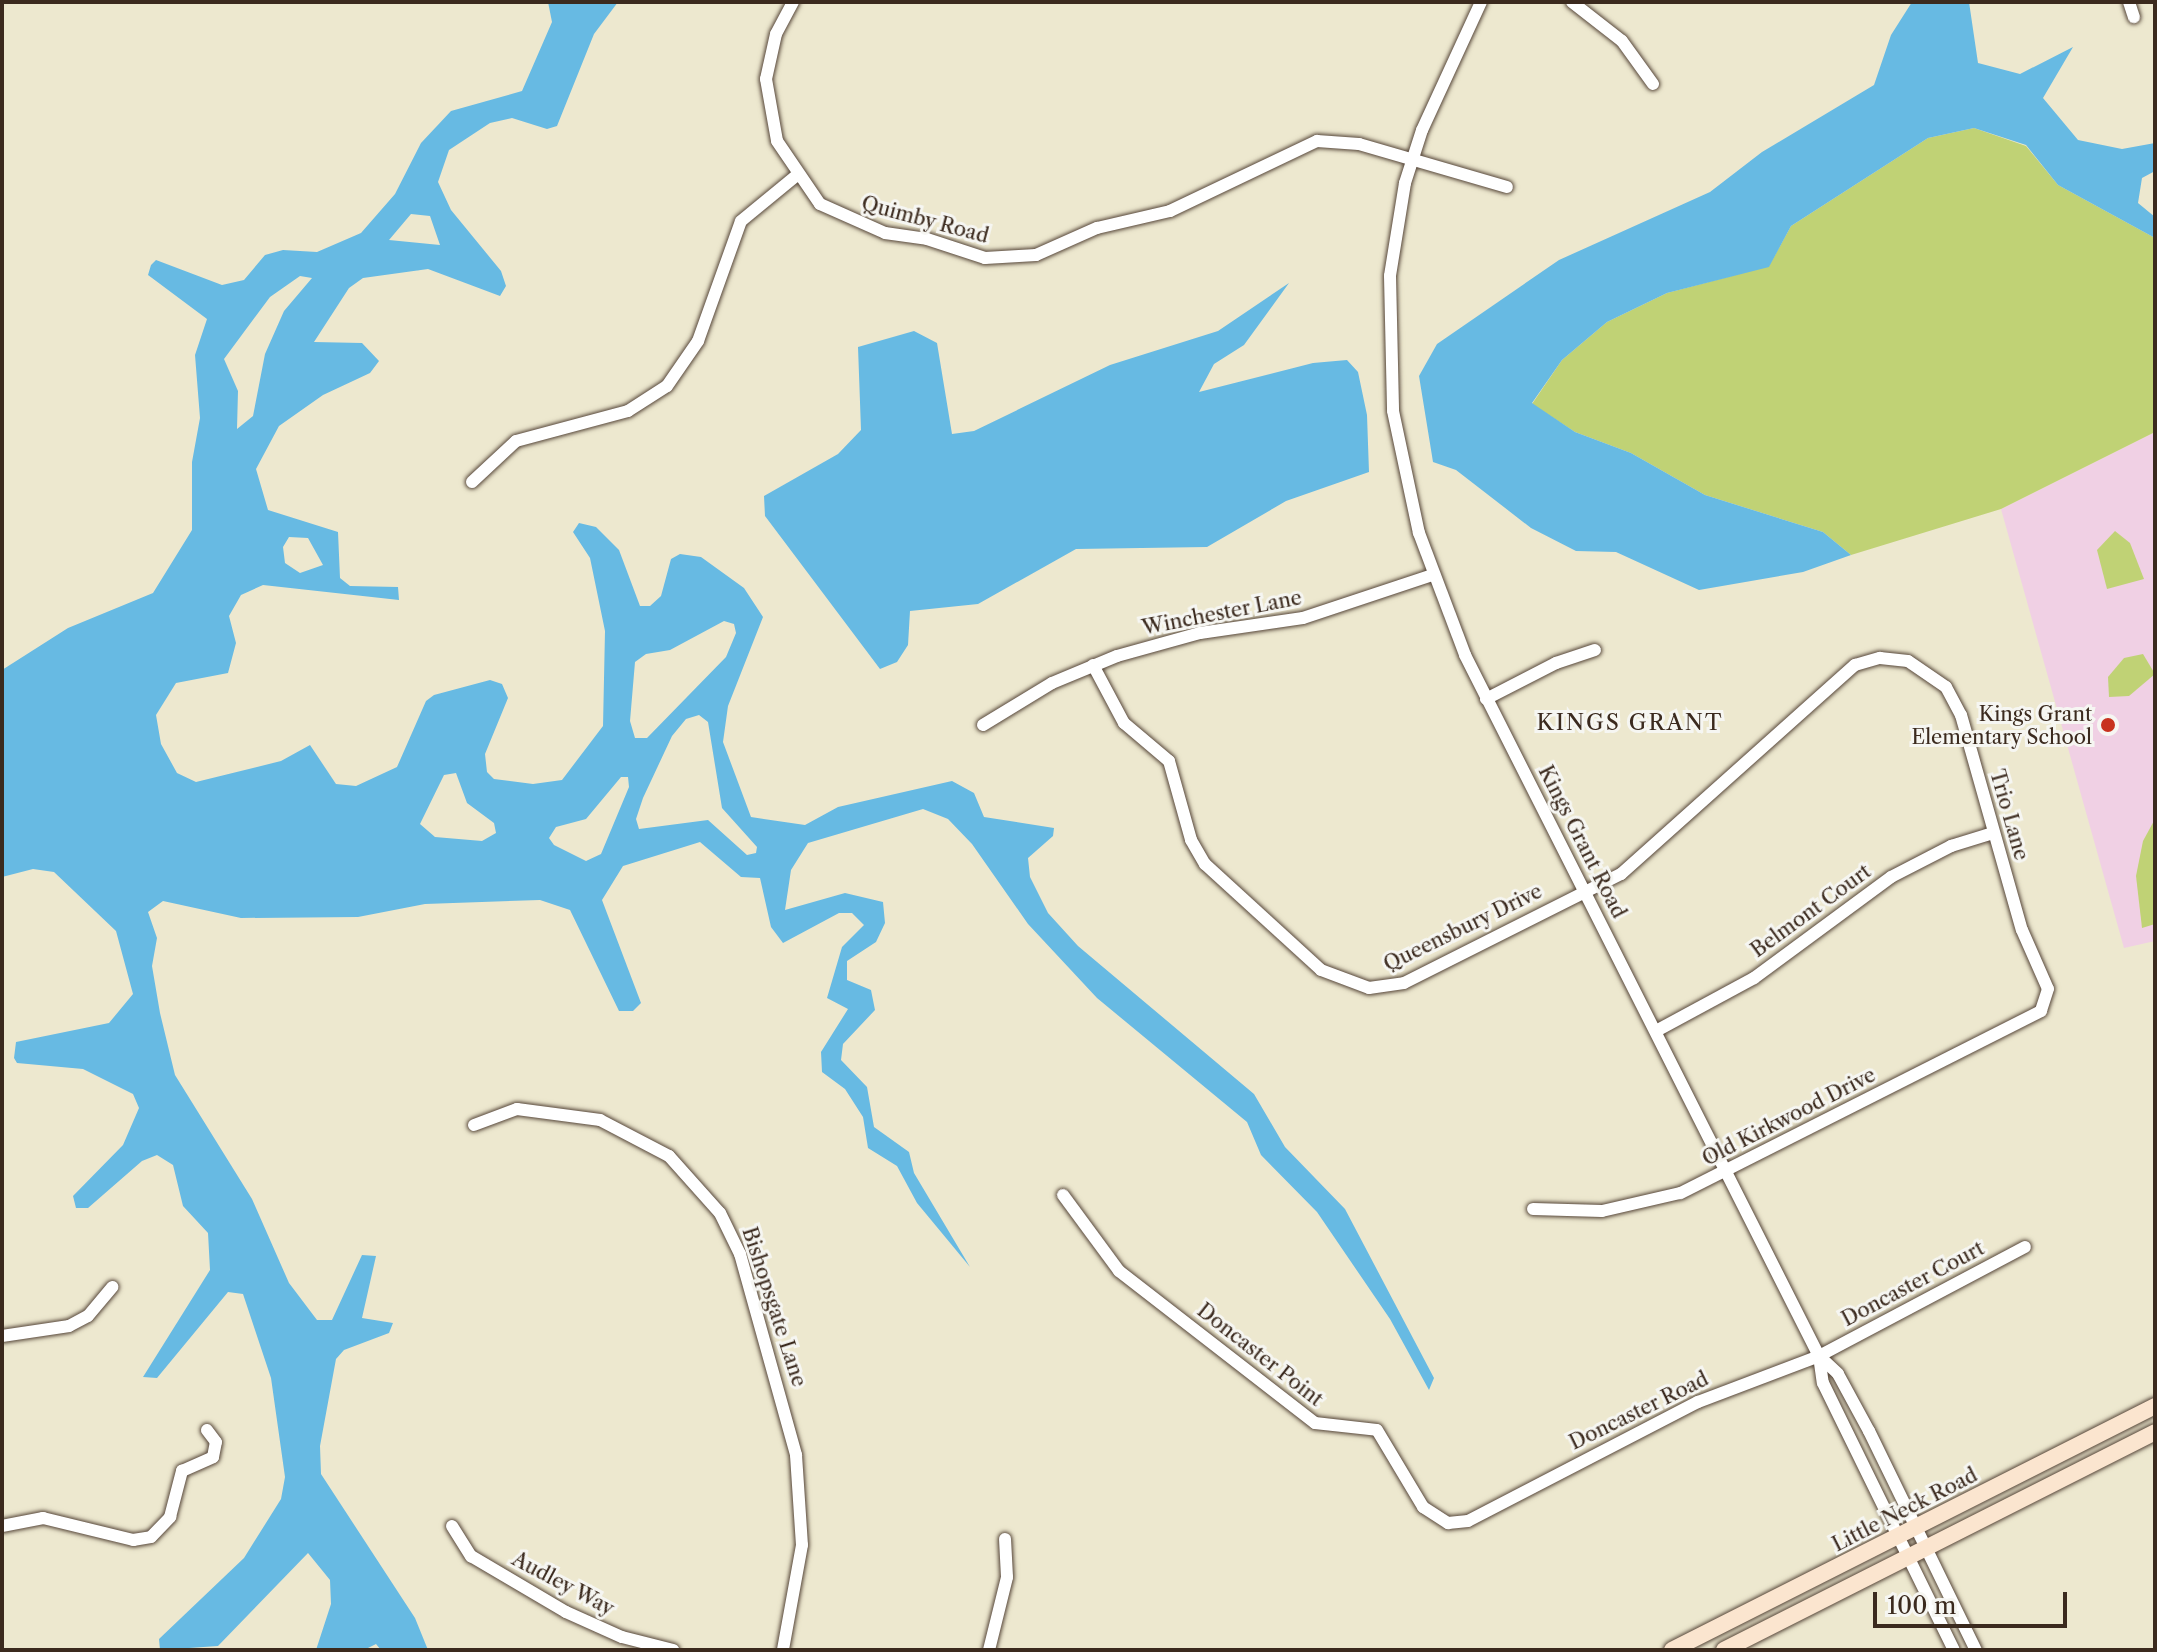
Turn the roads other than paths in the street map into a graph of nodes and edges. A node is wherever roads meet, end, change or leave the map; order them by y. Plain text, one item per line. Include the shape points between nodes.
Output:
1 (793, 2) edge
2 (1481, 2) edge
3 (1572, 2) edge
4 (2129, 2) edge
5 (2134, 17) dead end
6 (1653, 84) dead end
7 (1412, 160) junction
8 (796, 176) junction
9 (1507, 187) dead end
10 (472, 482) dead end
11 (1432, 575) junction
12 (1595, 650) dead end
13 (1093, 665) junction
14 (1855, 665) joint
15 (1486, 699) junction
16 (983, 725) dead end
17 (1993, 833) junction
18 (1585, 891) junction
19 (2046, 1004) joint
20 (1656, 1031) junction
21 (474, 1125) dead end
22 (1726, 1170) junction
23 (1063, 1195) dead end
24 (1533, 1209) dead end
25 (2025, 1247) dead end
26 (112, 1287) dead end
27 (2, 1336) edge
28 (1819, 1356) junction
29 (2155, 1406) edge
30 (207, 1430) dead end
31 (2155, 1432) edge
32 (1524, 1491) joint
33 (2, 1526) edge
34 (452, 1526) dead end
35 (1916, 1527) junction
36 (1898, 1536) junction
37 (1005, 1539) dead end
38 (1925, 1547) junction
39 (1908, 1556) junction
40 (673, 1650) edge
41 (783, 1650) edge
42 (989, 1650) edge
43 (1672, 1650) edge
44 (1724, 1650) edge
45 (1954, 1650) edge
46 (1976, 1650) edge

1 - 8 street, Quimby Road via 769,58 766,101 777,141
2 - 7 street, Kings Grant Road via 1441,80
3 - 6 street via 1622,41
4 - 5 street
7 - 8 street, Quimby Road via 1359,144 1317,141 1170,211 1097,228 1036,255 1000,259 853,223 820,204
7 - 9 street, Quimby Road
7 - 11 street, Kings Grant Road via 1390,276 1389,362 1396,426
8 - 10 street via 741,221 698,341 667,386 628,411 516,441
11 - 13 street, Winchester Lane via 1303,618 1200,633
11 - 15 street, Kings Grant Road
12 - 15 street via 1556,663
13 - 16 street, Winchester Lane via 1013,703
13 - 18 street, Queensbury Drive via 1124,723 1169,761 1191,840 1205,864 1337,980 1369,988 1404,983
14 - 17 street, Trio Lane via 1880,658 1908,661 1946,687 1961,715
14 - 18 street, Queensbury Drive via 1635,863
15 - 18 street, Kings Grant Road
17 - 19 street, Trio Lane via 2022,930 2048,989
17 - 20 street, Belmont Court via 1951,846 1891,877 1754,978
18 - 20 street, Kings Grant Road
19 - 22 street, Old Kirkwood Drive
20 - 22 street, Kings Grant Road
21 - 41 street, Bishopsgate Lane via 517,1109 600,1120 669,1156 720,1213 740,1254 796,1455 802,1545
22 - 24 street, Old Kirkwood Drive via 1680,1193 1630,1207
22 - 28 street, Kings Grant Road
23 - 32 street, Doncaster Point via 1119,1271 1315,1423 1377,1430 1423,1507 1438,1520 1460,1523
25 - 28 street, Doncaster Court
26 - 27 street via 82,1321
28 - 32 street, Doncaster Road via 1698,1402
28 - 35 street, Kings Grant Road via 1838,1374
28 - 36 street, Kings Grant Road via 1823,1383
29 - 35 street, Little Neck Road
30 - 33 street via 216,1442 213,1457 182,1471 170,1517 151,1537 133,1540 32,1518
31 - 38 street, Little Neck Road
34 - 40 street, Audley Way via 471,1556 566,1612 622,1637
35 - 36 street, Little Neck Road
35 - 38 street, Kings Grant Road
36 - 39 street, Kings Grant Road
36 - 43 street, Little Neck Road
37 - 42 street via 1007,1577
38 - 39 street, Little Neck Road
38 - 46 street, Kings Grant Road
39 - 44 street, Little Neck Road
39 - 45 street, Kings Grant Road

